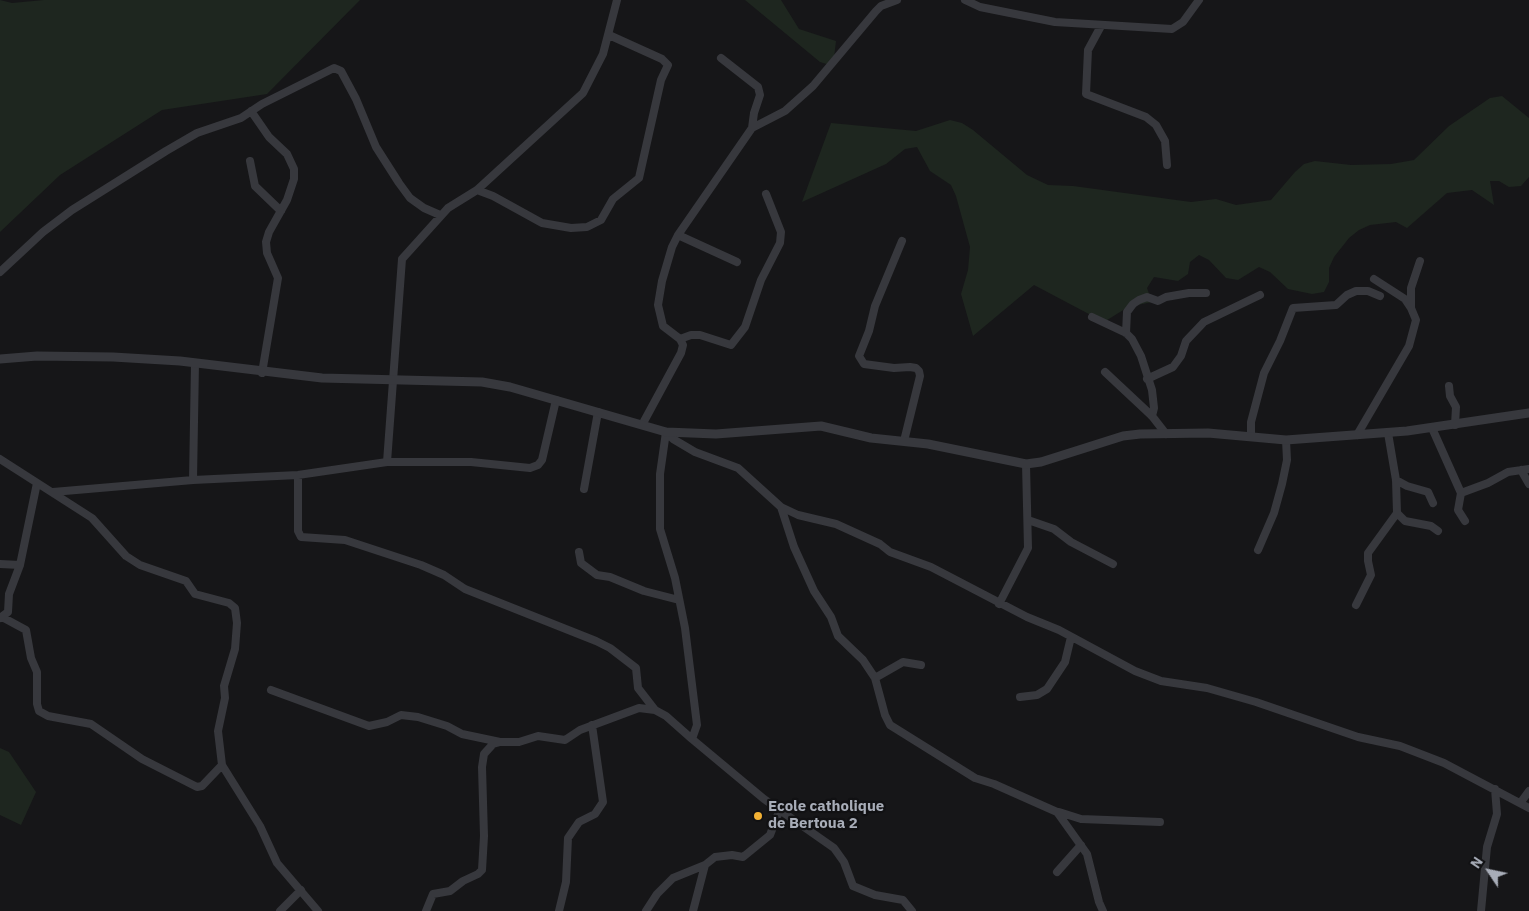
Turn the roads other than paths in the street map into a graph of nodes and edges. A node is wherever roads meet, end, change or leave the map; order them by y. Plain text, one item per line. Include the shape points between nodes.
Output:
1 (617, 0) edge
2 (897, 0) edge
3 (965, 0) edge
4 (1198, 0) edge
5 (1101, 26) junction
6 (609, 35) junction
7 (721, 58) dead end
8 (251, 111) junction
9 (752, 128) junction
10 (250, 161) dead end
11 (1167, 165) dead end
12 (477, 190) junction
13 (766, 194) dead end
14 (281, 211) junction
15 (440, 215) junction
16 (678, 236) junction
17 (902, 241) dead end
18 (1420, 261) dead end
19 (737, 262) dead end
20 (0, 272) edge
21 (1374, 279) dead end
22 (1206, 293) dead end
23 (1260, 295) dead end
24 (1380, 296) dead end
25 (1411, 308) junction
26 (1092, 317) dead end
27 (1126, 333) junction
28 (680, 339) junction
29 (0, 360) edge
30 (194, 363) junction
31 (1105, 372) dead end
32 (262, 373) junction
33 (392, 380) junction
34 (1147, 380) junction
35 (1449, 386) dead end
36 (556, 400) junction
37 (598, 412) junction
38 (1529, 413) edge
39 (1152, 416) junction
40 (642, 424) junction
41 (1455, 425) junction
42 (1432, 428) junction
43 (666, 432) junction
44 (1388, 433) junction
45 (1166, 434) junction
46 (1357, 435) junction
47 (1251, 436) junction
48 (1286, 440) junction
49 (904, 441) junction
50 (0, 459) edge
51 (387, 462) junction
52 (1026, 464) junction
53 (1525, 469) edge
54 (298, 475) junction
55 (192, 480) junction
56 (1396, 480) junction
57 (37, 483) junction
58 (1529, 484) edge
59 (584, 489) dead end
60 (53, 492) junction
61 (1461, 493) junction
62 (1433, 503) dead end
63 (781, 507) junction
64 (1396, 513) junction
65 (1028, 520) junction
66 (1465, 521) dead end
67 (1438, 531) dead end
68 (1258, 550) dead end
69 (579, 552) dead end
70 (0, 564) edge
71 (1113, 564) dead end
72 (20, 565) junction
73 (679, 600) junction
74 (999, 604) junction
75 (1356, 605) dead end
76 (1, 617) edge
77 (1071, 637) junction
78 (921, 665) dead end
79 (875, 678) junction
80 (271, 690) dead end
81 (1020, 697) dead end
82 (654, 710) junction
83 (592, 725) junction
84 (692, 739) junction
85 (500, 742) junction
86 (222, 765) junction
87 (1495, 789) junction
88 (1529, 791) edge
89 (1521, 802) junction
90 (1529, 808) edge
91 (780, 809) junction
92 (1057, 812) junction
93 (1160, 822) dead end
94 (1080, 845) junction
95 (705, 866) junction
96 (1056, 872) dead end
97 (301, 890) junction
98 (280, 911) edge
99 (318, 911) edge
100 (426, 911) edge
101 (558, 911) edge
102 (646, 911) edge
103 (693, 911) edge
104 (912, 911) edge
105 (1103, 911) edge
106 (1481, 911) edge

1 - 6 street
2 - 9 street via 876,11 813,86 784,111
3 - 5 street via 1018,16
4 - 5 street via 1183,22 1172,29
5 - 11 street via 1088,50 1086,94 1146,117 1156,125 1165,141
6 - 12 street via 583,93
6 - 12 street via 662,59 668,65 661,80 639,178 613,199 601,220 587,227 542,223
7 - 9 street via 758,87 760,96
8 - 14 street via 294,168 294,179
8 - 15 street via 338,68 356,99 376,147 399,183 410,198
8 - 20 street via 241,118 197,133 72,210
9 - 16 street
10 - 14 street via 254,186
12 - 15 street
13 - 28 street via 781,232 780,243 745,327 731,345 700,335
14 - 32 street via 266,242 267,253 278,278
15 - 33 street via 407,252 401,264
16 - 19 street
16 - 28 street via 658,305 663,326
17 - 49 street via 875,306 859,356 864,364 910,367 919,371
18 - 25 street via 1411,288
21 - 25 street via 1404,299
22 - 27 street via 1189,292 1158,301 1139,300 1127,312
23 - 34 street via 1204,322 1186,341 1178,362
24 - 47 street via 1356,291 1336,305 1293,308 1264,373 1251,422
25 - 46 street via 1416,320 1409,346
26 - 27 street
27 - 34 street via 1141,356
28 - 40 street via 683,345 681,353
29 - 30 street via 72,356
30 - 32 street
30 - 55 street
31 - 39 street
32 - 33 street
33 - 36 street via 482,382
33 - 51 street
34 - 39 street via 1154,408
35 - 41 street via 1456,407
36 - 37 street
36 - 51 street via 542,460 530,468 471,462
37 - 40 street
37 - 59 street
38 - 41 street
39 - 45 street
40 - 43 street
41 - 42 street
42 - 44 street
42 - 61 street
43 - 49 street via 716,434 821,426 871,438
43 - 63 street via 695,452 738,468
43 - 73 street via 660,474 660,529
44 - 46 street
44 - 56 street
45 - 47 street
45 - 52 street via 1123,436
46 - 48 street
47 - 48 street
48 - 68 street via 1287,460 1282,484
49 - 52 street
50 - 57 street
51 - 54 street
52 - 65 street
53 - 58 street
53 - 61 street via 1508,472
54 - 55 street
54 - 82 street via 298,531 301,537 345,540 421,565 466,589 596,641 636,668 638,688
55 - 60 street
56 - 62 street via 1428,492
56 - 64 street
57 - 60 street
57 - 72 street
60 - 86 street via 92,518 126,556 140,566 186,581 195,594 229,603 235,608 235,649 224,686 225,698 218,731
61 - 66 street via 1458,510
63 - 74 street via 848,529 890,552 931,567
63 - 79 street via 794,547 838,636 863,660
64 - 67 street via 1405,521
64 - 75 street via 1368,553 1369,584
65 - 71 street via 1054,528 1071,542
65 - 74 street via 1028,548
69 - 73 street via 581,563 597,575
70 - 72 street
72 - 76 street via 9,594 8,612
73 - 84 street via 697,725
74 - 77 street
76 - 86 street via 26,630 31,658 38,672 39,711 48,716 91,724 142,759 197,787 202,786
77 - 81 street via 1065,662 1047,689 1037,695
77 - 87 street via 1161,681 1207,688 1358,737 1400,746 1444,763
78 - 79 street via 903,662
79 - 92 street via 885,715 898,731 976,778
80 - 85 street via 369,726 400,715 418,717 462,734
82 - 83 street via 639,708
82 - 84 street via 666,716
83 - 85 street via 565,740 538,736 519,742
83 - 101 street via 603,802 595,814 579,822 568,838 566,882
84 - 91 street
85 - 100 street via 487,749 482,767 482,870 450,891 433,894
86 - 97 street via 260,826 277,862
87 - 89 street
87 - 106 street via 1497,814 1487,847
88 - 89 street
89 - 90 street
91 - 95 street via 770,835 743,857 715,857
91 - 104 street via 834,848 844,862 853,886 875,895 903,900
92 - 93 street via 1081,819
92 - 94 street
94 - 96 street
94 - 105 street via 1087,854
95 - 102 street via 673,878
95 - 103 street
97 - 98 street
97 - 99 street

